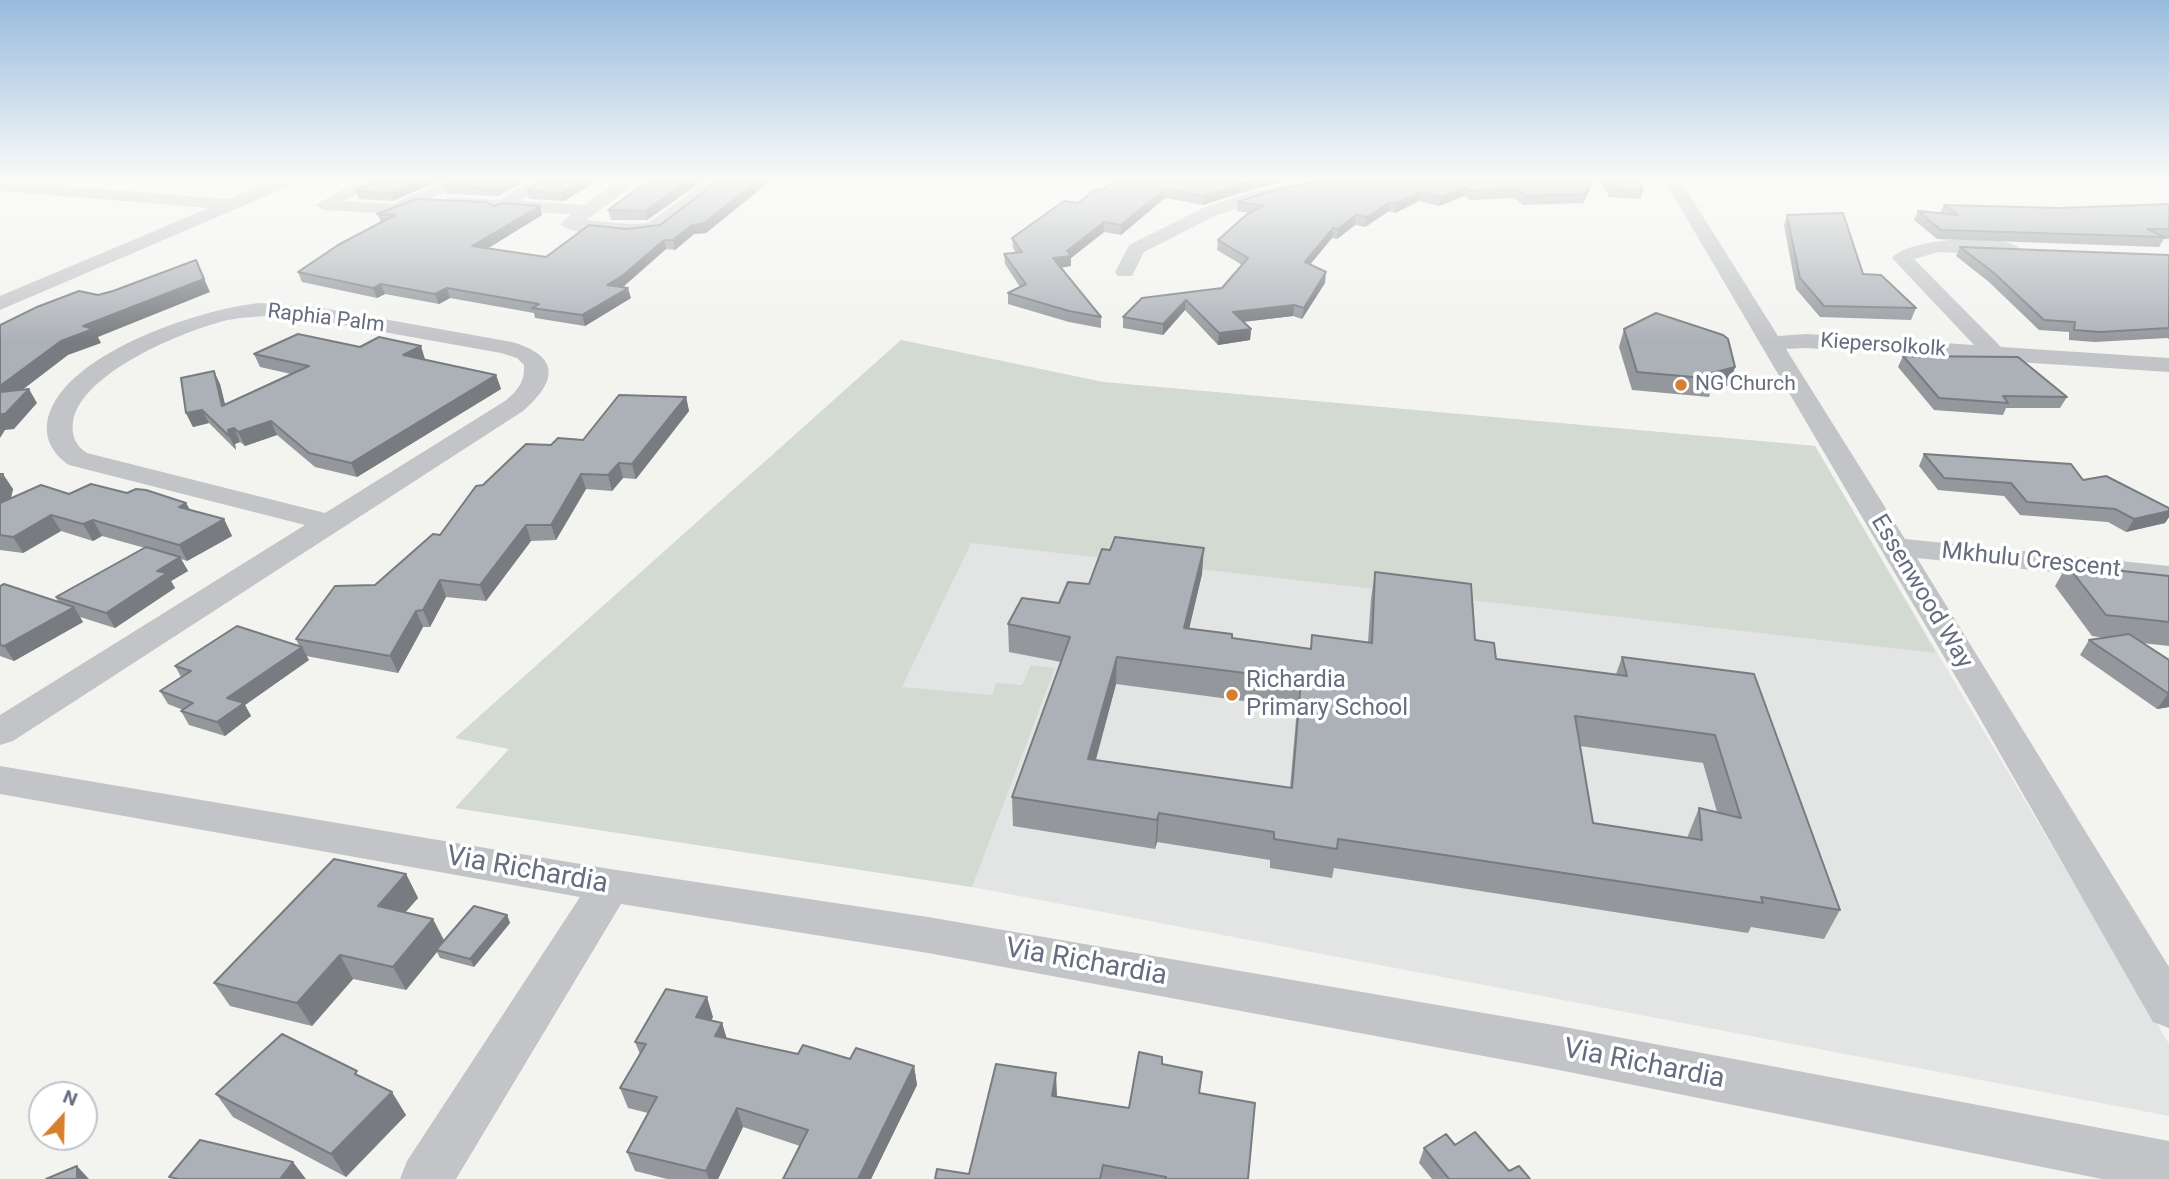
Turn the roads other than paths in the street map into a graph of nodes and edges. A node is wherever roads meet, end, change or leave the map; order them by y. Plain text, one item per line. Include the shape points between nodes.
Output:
1 (166, 233) edge
2 (1164, 233) edge
3 (1705, 233) edge
4 (2030, 250) edge
5 (1125, 272) dead end
6 (0, 304) edge
7 (1772, 343) junction
8 (1994, 353) junction
9 (2169, 365) edge
10 (330, 523) junction
11 (1893, 547) junction
12 (2169, 575) edge
13 (0, 732) edge
14 (0, 780) edge
15 (610, 886) junction
16 (2169, 1008) edge
17 (2169, 1167) edge
18 (426, 1179) edge

1 - 6 street
2 - 5 street via 1136,249
3 - 7 street, Essenwood Way
4 - 8 street, Kiepersolkolk via 1914,249 1902,258
7 - 8 street, Kiepersolkolk via 1806,341
7 - 11 street, Essenwood Way
8 - 9 street, Kiepersolkolk
10 - 10 street, Raphia Palm via 514,406 536,382 536,363 504,347 310,313 247,311 191,324 123,355 82,381 68,398 61,417 61,440 66,452 78,459
10 - 13 street, Raphia Palm
11 - 12 street, Mkhulu Crescent
11 - 16 street, Essenwood Way
14 - 15 street, Via Richardia
15 - 17 street, Via Richardia via 928,935 1559,1048
15 - 18 street

